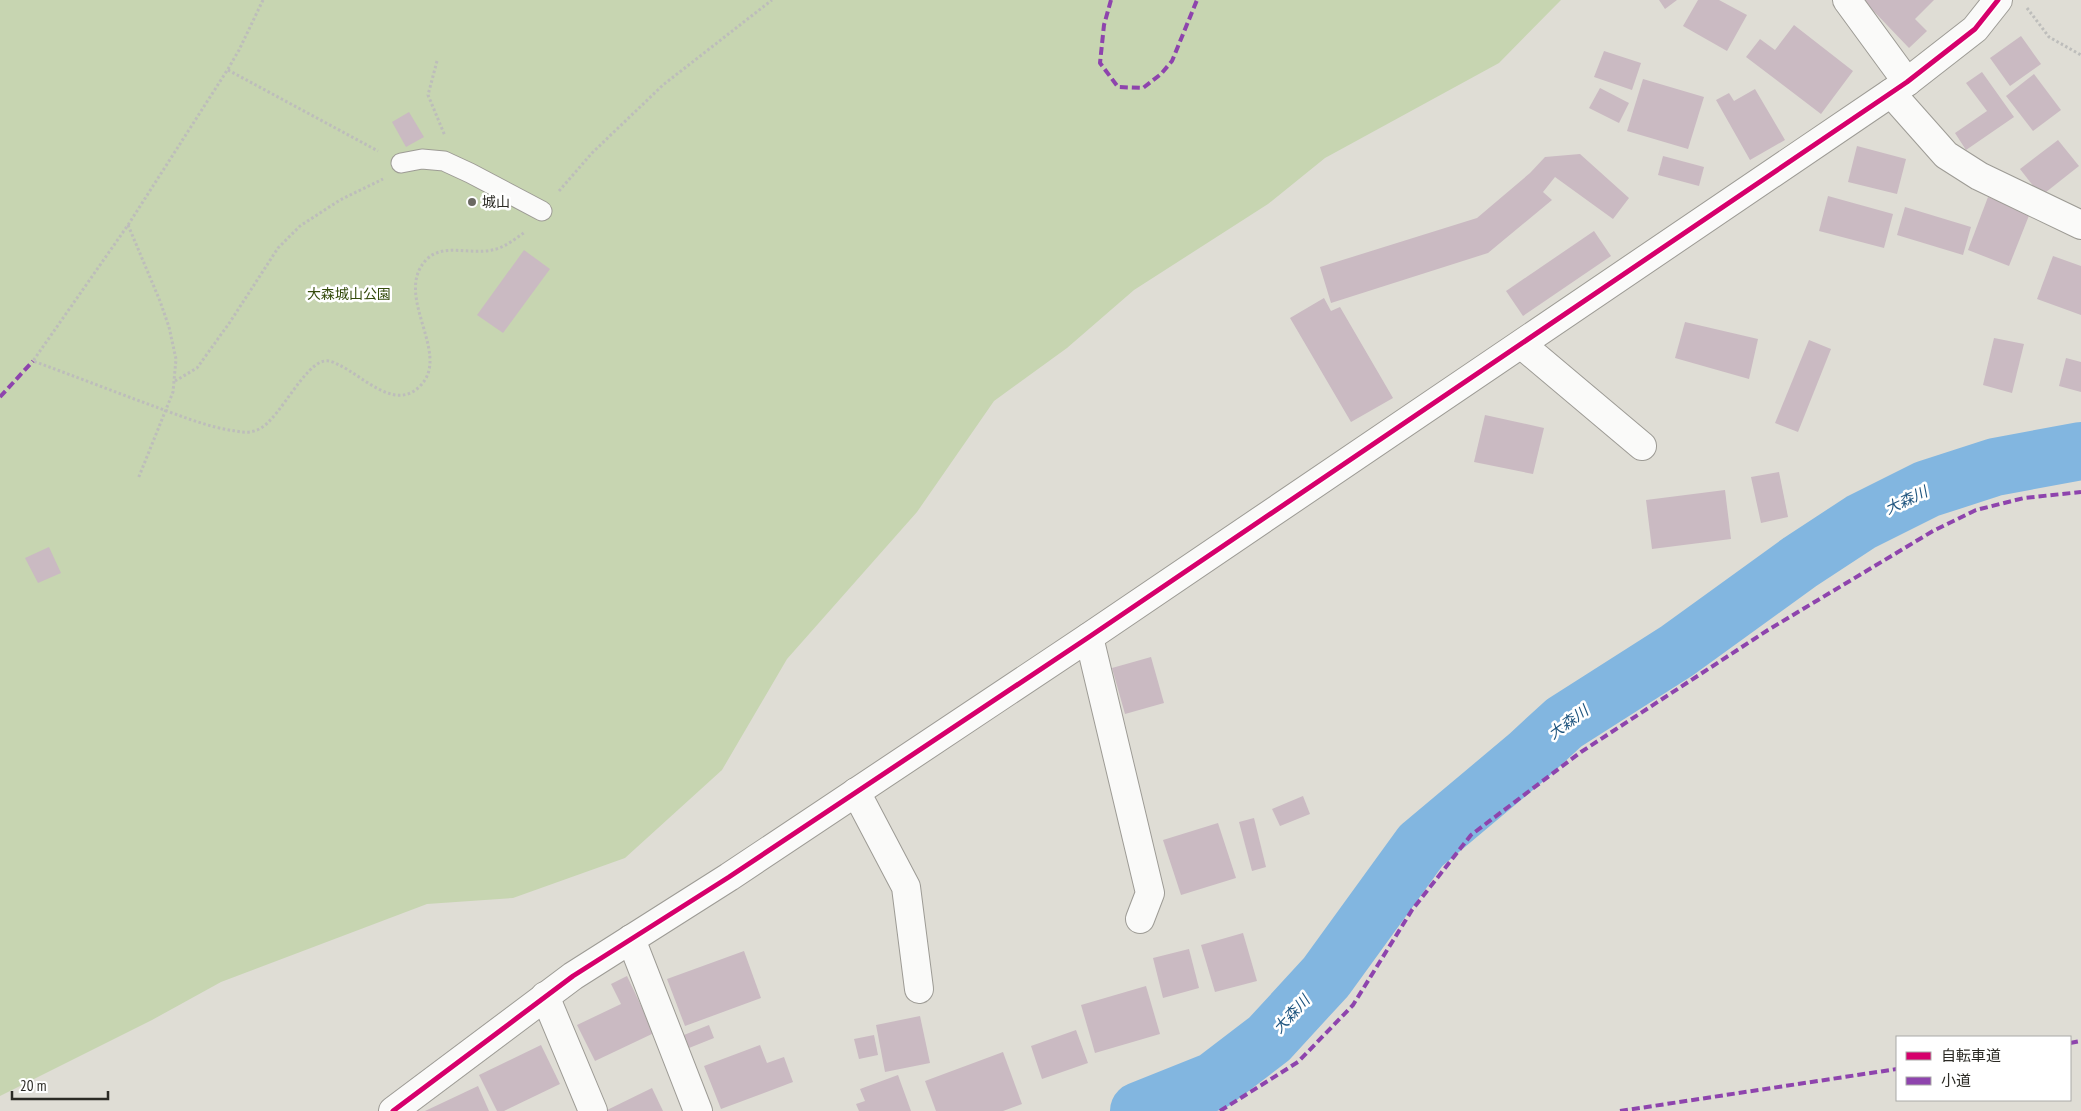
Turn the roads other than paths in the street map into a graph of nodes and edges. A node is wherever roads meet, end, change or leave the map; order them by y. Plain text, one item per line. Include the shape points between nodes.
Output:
1 (1847, 0) edge
2 (1998, 0) edge
3 (1899, 88) junction
4 (401, 163) road end
5 (542, 211) road end
6 (2081, 226) edge
7 (1522, 345) junction
8 (1642, 446) dead end
9 (1089, 637) junction
10 (856, 792) junction
11 (1140, 919) dead end
12 (630, 939) junction
13 (919, 988) dead end
14 (546, 996) junction
15 (396, 1110) edge
16 (593, 1111) edge
17 (698, 1111) edge

1 - 3 street
2 - 3 street via 1975,29
3 - 6 street via 1946,155 1980,176
3 - 7 street
4 - 5 lane via 434,159 454,165
7 - 8 street
7 - 9 street
9 - 10 street
9 - 11 street via 1150,893
10 - 12 street
10 - 13 street via 906,887
12 - 14 street
12 - 17 street
14 - 15 street
14 - 16 street

